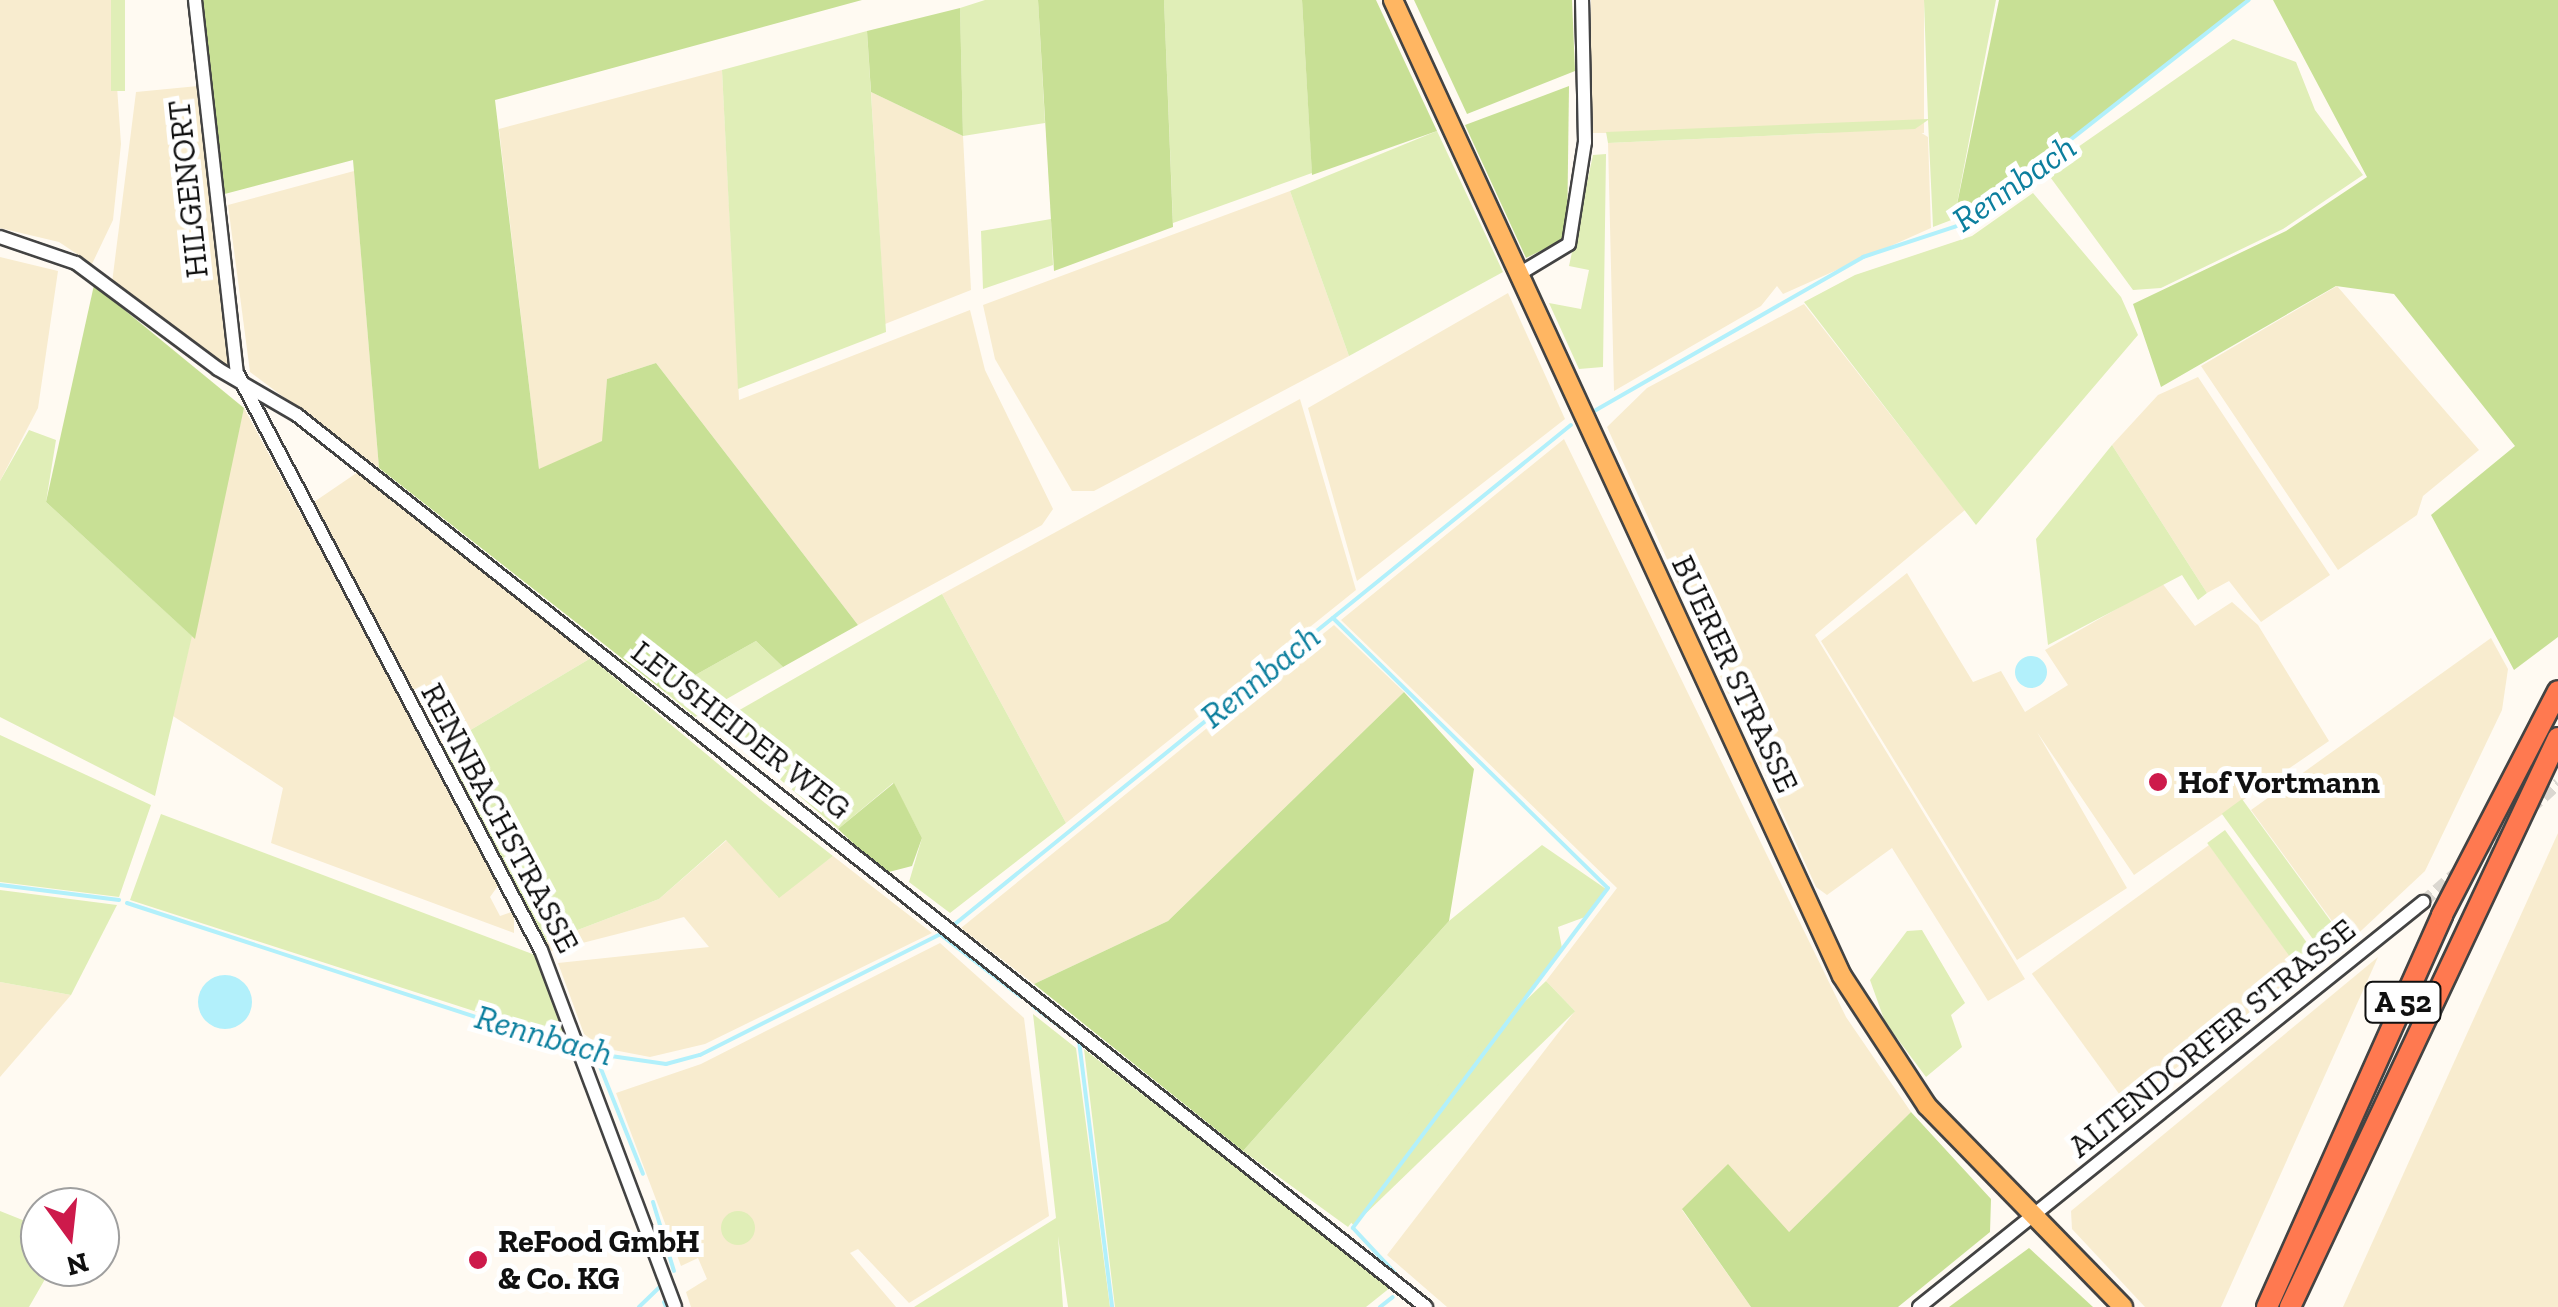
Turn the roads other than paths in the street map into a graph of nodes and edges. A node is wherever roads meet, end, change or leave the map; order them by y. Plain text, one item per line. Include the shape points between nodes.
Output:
1 (195, 0) edge
2 (1393, 0) edge
3 (1582, 0) edge
4 (0, 237) edge
5 (1519, 274) junction
6 (236, 373) junction
7 (2558, 691) edge
8 (2558, 738) edge
9 (2423, 902) tunnel mouth
10 (2035, 1216) junction
11 (675, 1307) edge
12 (1426, 1307) edge
13 (1919, 1307) edge
14 (2123, 1307) edge
15 (2267, 1307) edge
16 (2290, 1307) edge

1 - 6 street, HILGENORT
2 - 5 main road, BUERER STRASSE
3 - 5 street via 1585,142 1569,244
4 - 6 street, LEUSHEIDER WEG via 76,263 218,369
5 - 10 main road, BUERER STRASSE via 1842,976 1927,1106
6 - 11 street, RENNBACHSTRASSE via 540,950
6 - 12 street, LEUSHEIDER WEG
7 - 15 highway, A 52 via 2442,915
8 - 16 highway, A 52
9 - 10 street, ALTENDORFER STRASSE
10 - 13 street, ALTENDORFER STRASSE
10 - 14 main road, BUERER STRASSE

